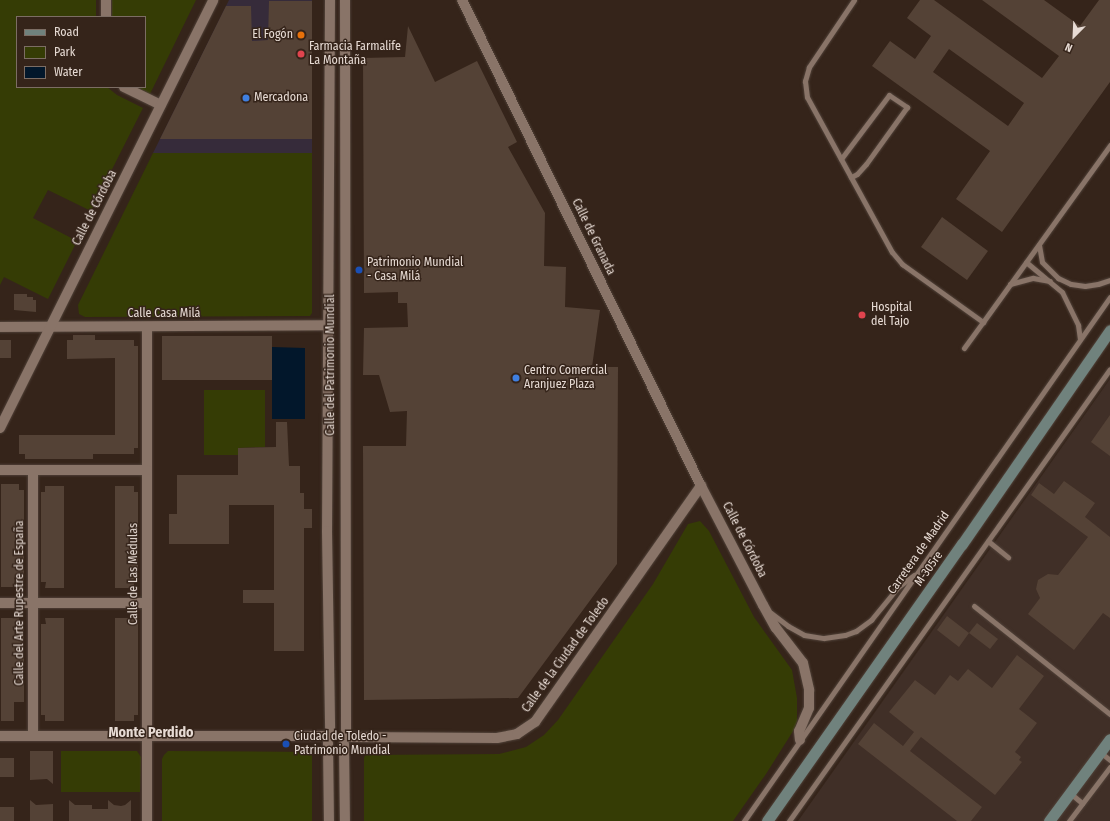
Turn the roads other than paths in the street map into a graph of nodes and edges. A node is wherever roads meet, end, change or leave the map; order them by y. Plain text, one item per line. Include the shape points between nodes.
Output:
1 (106, 0) edge
2 (213, 0) edge
3 (330, 0) edge
4 (345, 0) edge
5 (462, 0) edge
6 (854, 0) edge
7 (106, 16) edge
8 (126, 88) edge
9 (161, 105) junction
10 (1110, 145) edge
11 (841, 159) junction
12 (851, 177) junction
13 (1038, 245) junction
14 (1026, 262) junction
15 (1110, 280) edge
16 (1051, 281) junction
17 (1010, 284) junction
18 (1110, 297) edge
19 (983, 322) junction
20 (328, 325) junction
21 (0, 327) edge
22 (50, 327) junction
23 (147, 327) junction
24 (1110, 330) edge
25 (1080, 339) junction
26 (1106, 340) edge
27 (964, 348) dead end
28 (1110, 369) edge
29 (0, 428) edge
30 (0, 470) edge
31 (33, 470) junction
32 (147, 470) junction
33 (701, 486) junction
34 (988, 542) junction
35 (1008, 557) dead end
36 (918, 572) junction
37 (0, 603) edge
38 (33, 603) junction
39 (147, 603) junction
40 (763, 605) junction
41 (974, 606) dead end
42 (1110, 714) edge
43 (0, 736) edge
44 (33, 736) junction
45 (148, 736) junction
46 (328, 736) junction
47 (346, 737) junction
48 (1110, 739) edge
49 (800, 740) junction
50 (1100, 752) junction
51 (1110, 760) edge
52 (1110, 767) edge
53 (1070, 794) junction
54 (1082, 803) junction
55 (148, 821) edge
56 (329, 821) edge
57 (345, 821) edge
58 (744, 821) edge
59 (767, 821) edge
60 (789, 821) edge
61 (1049, 821) edge
62 (1069, 821) edge

1 - 7 street
2 - 9 street, Calle de Córdoba
3 - 20 street, Calle del Patrimonio Mundial
4 - 47 street, Calle del Patrimonio Mundial
5 - 33 street, Calle de Granada
6 - 11 lane via 818,52 809,67 805,81 810,104
8 - 9 street
9 - 22 street, Calle de Córdoba
10 - 13 lane
11 - 12 lane
11 - 12 lane via 889,95 907,107 866,164
12 - 19 lane via 892,252 902,264
13 - 14 lane
13 - 15 lane via 1042,262 1058,278 1084,286
14 - 16 lane
14 - 17 lane
16 - 17 lane via 1033,278
16 - 25 lane via 1062,292 1070,306
17 - 19 lane
18 - 25 lane, Carretera de Madrid
19 - 27 lane
20 - 23 street, Calle Casa Milá
20 - 46 street, Calle del Patrimonio Mundial
21 - 22 street, Calle Casa Milá
22 - 23 street, Calle Casa Milá
22 - 29 street, Calle de Córdoba
23 - 32 street, Calle de Las Médulas
24 - 26 main road, M-305re
25 - 36 lane, Carretera de Madrid
26 - 59 main road, M-305re
28 - 34 lane
30 - 31 street
31 - 32 street
31 - 38 street, Calle del Arte Rupestre de España
32 - 39 street, Calle de Las Médulas
33 - 40 street, Calle de Córdoba
33 - 47 street, Calle de la Ciudad de Toledo via 535,722 517,734 497,738
34 - 35 lane
34 - 60 lane
36 - 40 lane, Calle de Córdoba via 898,587 864,626 835,638 814,637 795,631
36 - 49 lane, Carretera de Madrid
37 - 38 street
38 - 39 street
38 - 44 street, Calle del Arte Rupestre de España
39 - 45 street, Calle de Las Médulas
40 - 49 street, Calle de Córdoba via 805,670 809,708 800,731
41 - 42 lane
43 - 44 street
44 - 45 street
45 - 46 street
45 - 55 street, Calle de Las Médulas
46 - 47 street via 338,747
46 - 47 street via 340,726
46 - 56 street, Calle del Patrimonio Mundial
47 - 57 street, Calle del Patrimonio Mundial
48 - 50 main road
49 - 58 lane, Carretera de Madrid
50 - 51 lane
50 - 53 main road
52 - 54 lane
53 - 54 lane
53 - 61 main road
54 - 62 lane

